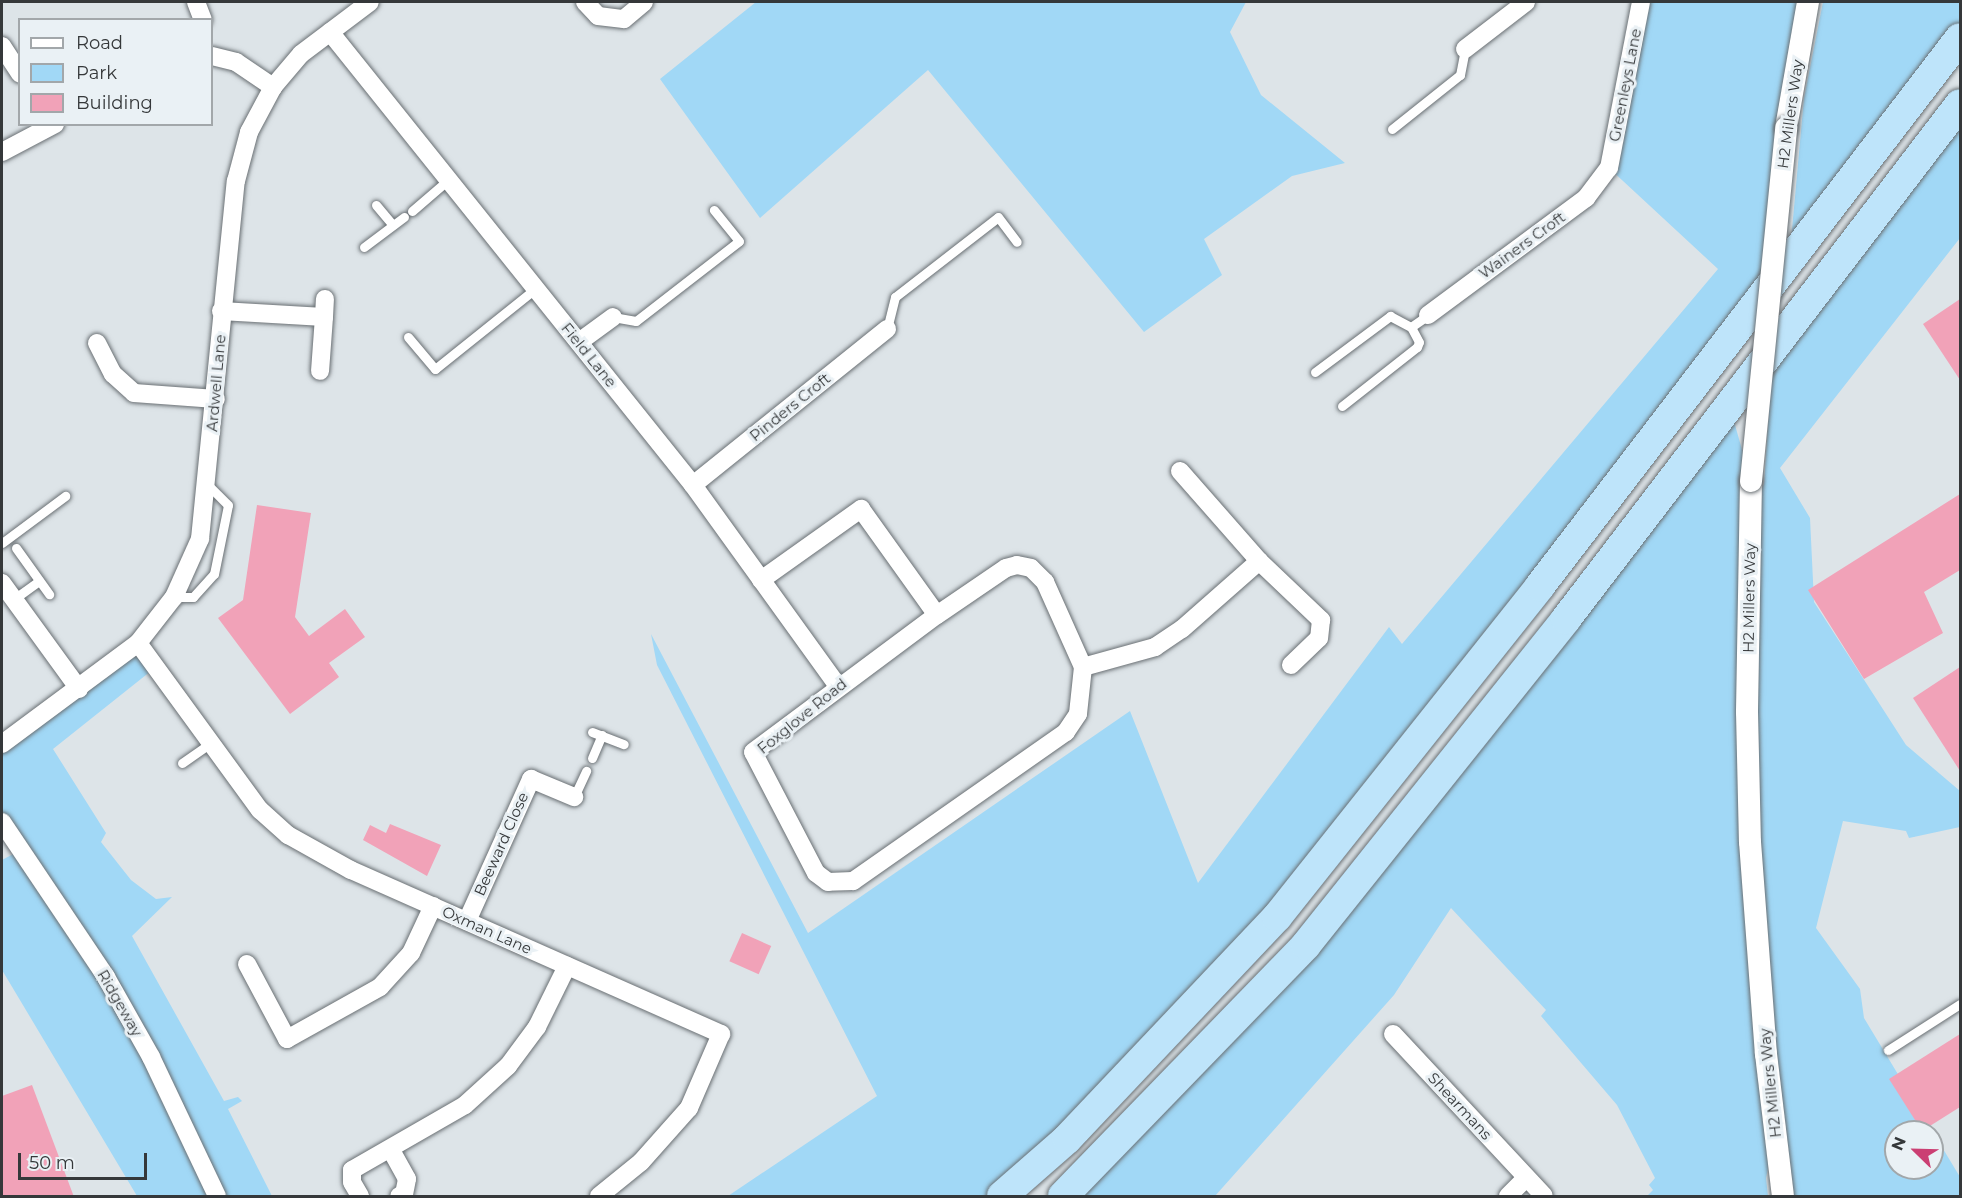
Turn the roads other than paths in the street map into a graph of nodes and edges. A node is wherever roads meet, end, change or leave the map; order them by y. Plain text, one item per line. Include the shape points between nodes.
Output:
1 (196, 2) edge
2 (370, 2) edge
3 (585, 2) edge
4 (644, 2) edge
5 (1526, 2) edge
6 (1641, 2) edge
7 (1799, 2) edge
8 (1808, 2) edge
9 (202, 18) edge
10 (330, 32) junction
11 (1960, 38) edge
12 (1801, 42) junction
13 (2, 46) edge
14 (1465, 49) joint
15 (213, 56) edge
16 (18, 71) edge
17 (273, 87) junction
18 (1960, 104) edge
19 (51, 126) edge
20 (1392, 129) dead end
21 (2, 153) edge
22 (1609, 168) joint
23 (448, 180) junction
24 (376, 205) dead end
25 (714, 210) dead end
26 (393, 225) junction
27 (1017, 242) dead end
28 (364, 247) dead end
29 (535, 289) junction
30 (221, 310) junction
31 (1428, 315) joint
32 (612, 317) joint
33 (1410, 327) junction
34 (888, 329) joint
35 (408, 337) dead end
36 (579, 342) junction
37 (97, 344) dead end
38 (320, 370) dead end
39 (1316, 372) dead end
40 (216, 399) junction
41 (1342, 406) dead end
42 (1180, 471) dead end
43 (206, 483) junction
44 (693, 485) junction
45 (65, 496) dead end
46 (2, 543) edge
47 (16, 548) dead end
48 (1259, 561) junction
49 (762, 580) junction
50 (39, 581) junction
51 (2, 583) edge
52 (49, 594) dead end
53 (174, 597) junction
54 (14, 599) junction
55 (937, 615) junction
56 (138, 643) junction
57 (1291, 665) dead end
58 (1083, 667) junction
59 (838, 686) junction
60 (79, 690) junction
61 (5, 738) edge
62 (209, 744) junction
63 (624, 744) dead end
64 (592, 758) dead end
65 (182, 763) dead end
66 (586, 771) dead end
67 (574, 797) joint
68 (7, 829) edge
69 (433, 906) junction
70 (467, 921) junction
71 (247, 964) dead end
72 (567, 966) junction
73 (1960, 1004) edge
74 (1393, 1034) dead end
75 (1888, 1050) dead end
76 (392, 1150) junction
77 (1526, 1178) junction
78 (217, 1197) edge
79 (360, 1197) edge
80 (399, 1197) edge
81 (599, 1197) edge
82 (1002, 1197) edge
83 (1063, 1197) edge
84 (1508, 1197) edge
85 (1544, 1197) edge
86 (1783, 1197) edge

1 - 9 street
2 - 10 street, Ardwell Lane
3 - 4 street via 598,16 624,19
5 - 14 street
6 - 22 street, Greenleys Lane
7 - 12 street
8 - 12 street, H2 Millers Way
10 - 17 street, Ardwell Lane via 301,54
10 - 23 street, Field Lane
11 - 82 highway via 1540,586 1277,917 1067,1139
12 - 86 street, H2 Millers Way, bridge via 1785,128 1752,481 1747,712 1750,842 1766,1054
13 - 16 street
14 - 20 lane via 1460,75
15 - 17 street via 236,62
17 - 30 street, Ardwell Lane via 249,132 236,181
18 - 83 highway via 1566,619 1306,945
19 - 21 street
22 - 31 street, Wainers Croft via 1586,198
23 - 26 lane
23 - 29 street, Field Lane
24 - 26 lane
25 - 32 lane via 739,241 636,321
26 - 28 lane
27 - 34 lane via 998,217 895,297
29 - 35 lane via 435,369
29 - 36 street, Field Lane
30 - 38 street via 325,308
30 - 40 street, Ardwell Lane
31 - 33 lane
32 - 36 street
33 - 39 lane via 1390,316
33 - 41 lane via 1419,342 1417,347
34 - 44 street, Pinders Croft
36 - 44 street, Field Lane
37 - 40 street via 113,374 134,393
40 - 43 street, Ardwell Lane
42 - 48 street
43 - 53 street, Ardwell Lane via 200,539
43 - 53 lane via 228,506 214,574 193,597
44 - 49 street, Field Lane
45 - 46 lane
47 - 50 lane
48 - 57 street via 1321,620 1319,638
48 - 58 street via 1182,629 1155,647
49 - 55 street via 861,509
49 - 59 street, Field Lane
50 - 52 lane
50 - 54 lane
51 - 54 street
53 - 56 street, Ardwell Lane
54 - 60 street
55 - 58 street, Foxglove Road via 1006,568 1031,568 1045,582
55 - 59 street, Foxglove Road
56 - 60 street, Ardwell Lane
56 - 62 street, Oxman Lane
58 - 59 street, Foxglove Road via 1078,714 1066,732 854,880 839,884 816,873 753,752
60 - 61 street, Ardwell Lane
62 - 65 lane
62 - 69 street, Oxman Lane via 260,810 288,835 351,870
63 - 64 lane via 597,733
66 - 67 lane
67 - 70 street, Beeward Close via 531,778
68 - 78 street, Ridgeway via 106,977 151,1057
69 - 70 street, Oxman Lane
69 - 71 street via 411,953 380,987 287,1039
70 - 72 street, Oxman Lane
72 - 76 street via 537,1027 508,1066 465,1105
72 - 81 street, Oxman Lane via 721,1034 689,1108 641,1162
73 - 75 lane
74 - 77 street, Shearmans
76 - 79 street via 352,1170 352,1182
76 - 80 street via 407,1179 404,1194
77 - 84 street
77 - 85 street, Shearmans

